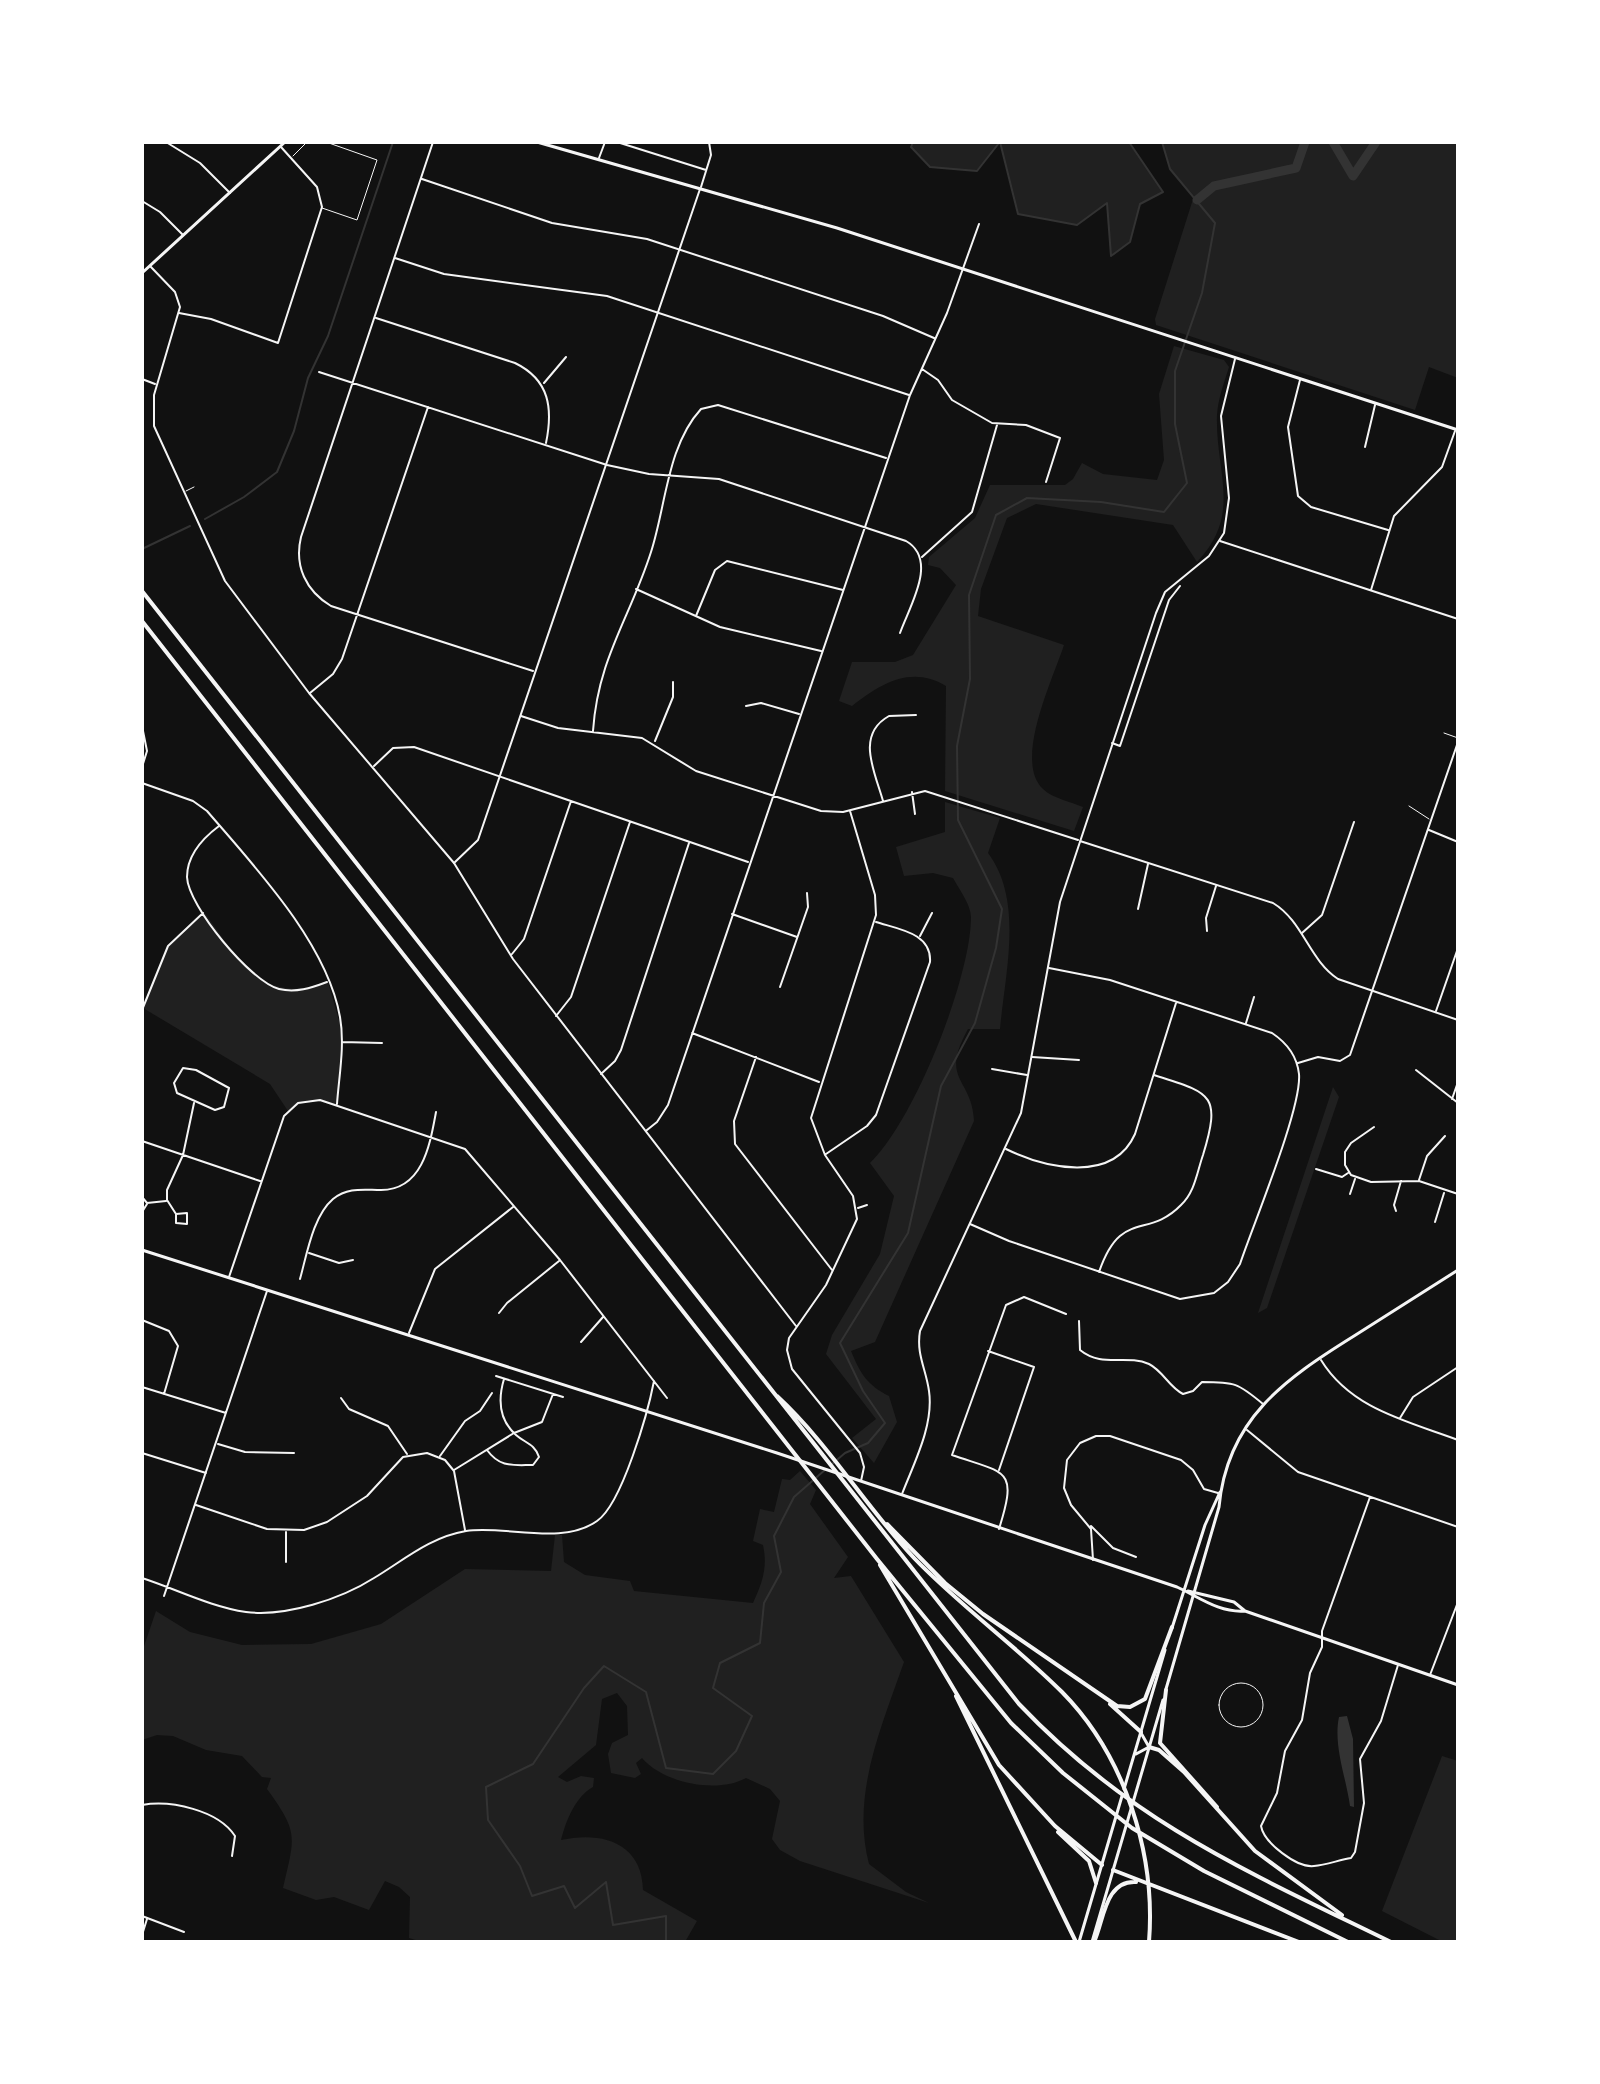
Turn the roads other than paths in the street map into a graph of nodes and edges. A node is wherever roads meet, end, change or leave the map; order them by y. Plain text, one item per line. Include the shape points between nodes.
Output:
1 (166, 142) edge
2 (285, 142) edge
3 (307, 142) edge
4 (326, 142) edge
5 (433, 142) edge
6 (537, 142) edge
7 (605, 142) edge
8 (617, 142) edge
9 (709, 142) edge
10 (281, 146) junction
11 (291, 157) junction
12 (598, 159) junction
13 (706, 170) junction
14 (421, 179) junction
15 (701, 188) junction
16 (230, 193) junction
17 (142, 201) edge
18 (322, 207) junction
19 (979, 224) dead end
20 (183, 235) junction
21 (680, 250) junction
22 (395, 258) junction
23 (150, 266) junction
24 (961, 269) junction
25 (142, 273) edge
26 (179, 313) junction
27 (658, 313) junction
28 (376, 318) junction
29 (935, 338) junction
30 (566, 357) dead end
31 (1235, 357) junction
32 (920, 368) junction
33 (319, 372) dead end
34 (142, 379) edge
35 (1300, 379) junction
36 (354, 382) junction
37 (156, 384) junction
38 (542, 385) junction
39 (910, 395) junction
40 (1376, 404) junction
41 (428, 406) junction
42 (998, 424) junction
43 (1457, 430) edge
44 (545, 445) junction
45 (1365, 447) dead end
46 (888, 459) junction
47 (607, 465) junction
48 (670, 474) junction
49 (1046, 482) dead end
50 (194, 487) dead end
51 (183, 492) junction
52 (865, 527) junction
53 (1388, 530) junction
54 (1220, 541) junction
55 (921, 557) junction
56 (1180, 586) dead end
57 (636, 589) junction
58 (844, 590) junction
59 (1371, 591) junction
60 (143, 592) edge
61 (357, 615) junction
62 (696, 616) junction
63 (1154, 618) junction
64 (1458, 619) edge
65 (142, 621) edge
66 (1162, 621) junction
67 (900, 633) dead end
68 (822, 652) junction
69 (1138, 667) junction
70 (1146, 669) junction
71 (534, 672) junction
72 (673, 682) dead end
73 (309, 693) junction
74 (746, 706) dead end
75 (800, 714) junction
76 (916, 715) dead end
77 (519, 716) junction
78 (142, 726) edge
79 (593, 732) junction
80 (1444, 733) dead end
81 (1458, 740) edge
82 (654, 743) junction
83 (1112, 743) junction
84 (1450, 766) junction
85 (142, 767) edge
86 (372, 767) junction
87 (1456, 768) dead end
88 (500, 775) junction
89 (142, 783) edge
90 (912, 792) junction
91 (772, 796) junction
92 (571, 800) junction
93 (883, 801) junction
94 (1409, 806) dead end
95 (850, 811) junction
96 (915, 814) dead end
97 (631, 821) junction
98 (1431, 821) junction
99 (1354, 822) dead end
100 (220, 825) junction
101 (1428, 830) junction
102 (1078, 840) junction
103 (690, 841) junction
104 (1458, 842) edge
105 (749, 862) junction
106 (454, 863) junction
107 (1148, 863) junction
108 (1216, 885) junction
109 (807, 893) dead end
110 (1138, 909) dead end
111 (204, 912) junction
112 (932, 913) dead end
113 (732, 914) junction
114 (875, 921) junction
115 (1207, 931) dead end
116 (1302, 933) junction
117 (798, 937) junction
118 (920, 937) junction
119 (1458, 948) edge
120 (511, 955) junction
121 (1048, 967) junction
122 (328, 982) junction
123 (780, 987) dead end
124 (1372, 991) junction
125 (1254, 997) dead end
126 (1177, 1002) junction
127 (142, 1010) edge
128 (1435, 1012) junction
129 (556, 1016) junction
130 (1458, 1020) edge
131 (1245, 1024) junction
132 (692, 1033) junction
133 (341, 1042) junction
134 (382, 1043) dead end
135 (756, 1057) junction
136 (1032, 1057) junction
137 (1079, 1060) dead end
138 (1297, 1063) junction
139 (992, 1069) dead end
140 (1416, 1070) dead end
141 (601, 1074) junction
142 (1028, 1075) junction
143 (1154, 1075) junction
144 (820, 1082) junction
145 (1458, 1082) edge
146 (1452, 1099) junction
147 (194, 1103) junction
148 (1458, 1103) edge
149 (337, 1105) junction
150 (436, 1112) dead end
151 (1374, 1127) dead end
152 (647, 1130) junction
153 (432, 1135) junction
154 (1445, 1136) dead end
155 (142, 1141) edge
156 (1006, 1149) junction
157 (183, 1155) junction
158 (825, 1155) junction
159 (1316, 1169) dead end
160 (1349, 1173) junction
161 (1355, 1178) junction
162 (1401, 1180) junction
163 (261, 1181) junction
164 (1419, 1181) junction
165 (1444, 1191) junction
166 (1350, 1194) dead end
167 (1458, 1194) edge
168 (142, 1197) edge
169 (167, 1200) junction
170 (147, 1203) junction
171 (514, 1205) junction
172 (867, 1205) dead end
173 (857, 1208) junction
174 (1396, 1211) dead end
175 (142, 1212) edge
176 (176, 1214) dead end
177 (1435, 1222) dead end
178 (970, 1224) junction
179 (142, 1250) edge
180 (308, 1253) junction
181 (353, 1260) dead end
182 (560, 1260) junction
183 (1458, 1270) edge
184 (833, 1271) junction
185 (1099, 1272) junction
186 (229, 1278) junction
187 (300, 1279) dead end
188 (267, 1290) junction
189 (499, 1313) dead end
190 (1066, 1314) dead end
191 (604, 1317) junction
192 (142, 1320) edge
193 (1079, 1321) dead end
194 (797, 1327) junction
195 (408, 1335) junction
196 (581, 1342) dead end
197 (988, 1351) junction
198 (1320, 1358) junction
199 (1458, 1367) edge
200 (496, 1376) dead end
201 (504, 1379) junction
202 (654, 1381) junction
203 (142, 1387) edge
204 (492, 1393) dead end
205 (164, 1394) junction
206 (553, 1394) junction
207 (563, 1397) dead end
208 (341, 1398) dead end
209 (667, 1398) dead end
210 (1263, 1404) junction
211 (645, 1412) junction
212 (227, 1414) junction
213 (1400, 1418) junction
214 (1245, 1429) junction
215 (514, 1433) junction
216 (812, 1438) junction
217 (1458, 1440) edge
218 (217, 1444) junction
219 (487, 1450) junction
220 (142, 1453) edge
221 (294, 1453) dead end
222 (407, 1455) junction
223 (439, 1457) junction
224 (454, 1471) junction
225 (999, 1471) junction
226 (207, 1473) junction
227 (861, 1481) junction
228 (1220, 1492) junction
229 (902, 1495) junction
230 (1370, 1497) junction
231 (196, 1505) junction
232 (874, 1509) junction
233 (1087, 1522) junction
234 (1458, 1527) edge
235 (999, 1529) junction
236 (286, 1531) junction
237 (465, 1531) junction
238 (1136, 1557) dead end
239 (877, 1559) junction
240 (1093, 1560) junction
241 (286, 1562) dead end
242 (142, 1578) edge
243 (167, 1587) junction
244 (1184, 1590) junction
245 (1194, 1594) junction
246 (164, 1596) dead end
247 (1458, 1602) edge
248 (1245, 1611) junction
249 (1172, 1627) junction
250 (1322, 1638) junction
251 (935, 1654) junction
252 (1398, 1664) junction
253 (1430, 1675) junction
254 (1458, 1685) edge
255 (1166, 1690) junction
256 (1106, 1699) junction
257 (1219, 1699) joint
258 (1141, 1732) junction
259 (1149, 1747) junction
260 (1134, 1757) junction
261 (142, 1805) edge
262 (1055, 1826) junction
263 (1229, 1826) junction
264 (232, 1856) dead end
265 (1102, 1865) junction
266 (1113, 1870) junction
267 (1096, 1883) junction
268 (1154, 1887) junction
269 (142, 1916) edge
270 (148, 1918) junction
271 (1357, 1926) junction
272 (184, 1932) dead end
273 (142, 1935) edge
274 (1077, 1942) edge
275 (1093, 1942) edge
276 (1149, 1942) edge
277 (1299, 1942) edge
278 (1348, 1942) edge
279 (1391, 1942) edge

1 - 16 street via 200,163
2 - 10 main road
3 - 11 lane
4 - 18 lane via 377,160 357,220
5 - 14 street
6 - 12 main road
7 - 12 street
8 - 13 street
9 - 13 street
10 - 11 street
10 - 16 main road
11 - 18 street via 317,187
12 - 15 main road
13 - 15 street
14 - 21 street via 539,219 623,233
14 - 22 street
15 - 21 street
15 - 24 main road
16 - 20 main road
17 - 20 street
18 - 26 street via 278,343
19 - 24 street
20 - 23 main road
21 - 27 street
21 - 29 street
22 - 27 street via 444,274 590,292
22 - 28 street
23 - 25 main road
23 - 26 street via 175,292
24 - 29 street
24 - 31 main road
26 - 37 street
27 - 39 street
27 - 47 street
28 - 36 street
28 - 38 street via 515,363
29 - 32 street
30 - 38 street
31 - 35 main road
31 - 54 street via 1221,416 1229,505
32 - 39 street
32 - 42 street via 938,380 952,400
33 - 36 street
34 - 37 street
35 - 40 main road
35 - 53 street via 1288,427 1299,498 1311,507
36 - 41 street
36 - 61 street via 301,537 300,565 311,590
37 - 51 street via 154,426
38 - 44 street via 550,410
39 - 46 street
40 - 43 main road
40 - 45 street
41 - 44 street
41 - 61 street
42 - 49 street via 1026,425 1060,438
42 - 55 street via 975,507
43 - 53 street via 1442,467 1399,509
44 - 47 street
46 - 48 street via 710,405 697,412
46 - 52 street
47 - 48 street
47 - 71 street
48 - 52 street via 719,479
48 - 57 street
50 - 51 lane
51 - 73 street via 231,592
52 - 55 street via 906,541
52 - 58 street
53 - 59 street
54 - 59 street
54 - 63 street via 1165,592
55 - 67 street via 922,571
56 - 66 street
57 - 62 street
57 - 79 street via 603,668
58 - 62 street via 727,561 715,570
58 - 68 street
59 - 64 street
60 - 216 highway
61 - 71 street
61 - 73 street via 337,669
62 - 68 street via 746,635
63 - 66 street
63 - 69 street
65 - 239 highway
66 - 70 street
68 - 75 street
69 - 70 street
69 - 83 street
70 - 83 street via 1120,746
71 - 77 street
72 - 82 street via 673,697
73 - 86 street
74 - 75 street via 761,703
75 - 91 street
76 - 93 street via 889,716 871,734 869,754
77 - 79 street
77 - 88 street
78 - 85 street via 147,751
79 - 82 street
80 - 81 lane
81 - 84 street
82 - 91 street via 696,771
83 - 102 street
84 - 87 street
84 - 98 street
86 - 88 street via 393,748 407,745
86 - 106 street
88 - 92 street
88 - 106 street via 475,845
89 - 100 street via 193,801
90 - 93 street
90 - 96 street
90 - 102 street via 944,796
91 - 95 street via 821,811
91 - 105 street
92 - 97 street
92 - 120 street via 524,939
93 - 95 street
94 - 98 lane
95 - 114 street via 875,895
97 - 103 street
97 - 129 street via 571,997
98 - 101 street
99 - 116 street via 1322,915
100 - 111 street via 197,848 188,871 192,897
100 - 122 street via 305,934
101 - 104 street
101 - 124 street
102 - 107 street
102 - 121 street
103 - 105 street
103 - 141 street via 621,1050
105 - 113 street
106 - 120 street
107 - 108 street
107 - 110 street
108 - 115 street
108 - 116 street via 1273,903
109 - 117 street
111 - 122 street via 264,983 295,991
111 - 127 street via 168,946
112 - 118 street
113 - 117 street
113 - 132 street
114 - 118 street
114 - 144 street
116 - 124 street via 1332,975
117 - 123 street
118 - 158 street via 929,948 930,962 881,1107 867,1126
119 - 128 street
120 - 129 street
121 - 126 street via 1094,975
121 - 136 street
122 - 133 street via 340,1014
124 - 128 street
124 - 138 street via 1347,1059 1318,1057
125 - 131 street
126 - 131 street
126 - 143 street
128 - 130 street
129 - 141 street
131 - 138 street via 1278,1038
132 - 135 street
132 - 152 street via 666,1110
133 - 134 street
133 - 149 street
135 - 144 street
135 - 184 street via 734,1121 735,1144
136 - 137 street
136 - 142 street
138 - 185 street via 1296,1100 1240,1264 1222,1288 1198,1298 1173,1297
139 - 142 street
140 - 146 street
141 - 152 street
142 - 156 street via 1021,1113
143 - 156 street via 1132,1140 1110,1162 1088,1167 1043,1163
143 - 185 street via 1204,1094 1213,1125 1188,1197 1167,1216 1117,1235
144 - 158 street via 811,1118
145 - 146 street
146 - 148 street
147 - 147 street via 220,1109 229,1088 183,1068 175,1090
147 - 157 street
149 - 153 street
149 - 163 street via 304,1100 284,1116
150 - 153 street
151 - 160 street via 1348,1147 1344,1161
152 - 194 street via 694,1199
153 - 171 street via 465,1149
153 - 180 street via 421,1166 404,1184 351,1190 331,1201
154 - 164 street via 1427,1156
155 - 157 street
156 - 178 street
157 - 163 street
157 - 169 street
158 - 173 street
159 - 160 street via 1342,1177
160 - 161 street
161 - 162 street
161 - 166 street
162 - 164 street
162 - 174 street
163 - 186 street
164 - 165 street
165 - 167 street
165 - 177 street
168 - 170 street
169 - 170 street
169 - 176 street
170 - 175 street
171 - 182 street
171 - 195 street via 435,1269
172 - 173 street
173 - 184 street via 851,1238
178 - 185 street
178 - 229 street via 920,1331 919,1360 929,1411
179 - 186 main road
180 - 181 street via 339,1263
180 - 187 street
182 - 189 street
182 - 191 street
183 - 198 main road
184 - 194 street
186 - 188 main road
188 - 195 main road
188 - 212 street
190 - 197 street via 1024,1297 1004,1308
191 - 196 street
191 - 202 street
192 - 205 street via 165,1328 176,1340 177,1357
193 - 210 street via 1080,1350 1091,1357 1150,1364 1183,1394 1202,1382 1233,1382
194 - 227 street via 787,1346 790,1366 860,1453
195 - 211 main road
197 - 225 street via 1034,1367
197 - 225 street via 952,1455
198 - 210 main road via 1280,1385
198 - 213 street via 1355,1398
199 - 213 street via 1418,1393
200 - 201 street
201 - 206 street
201 - 215 street via 499,1405
202 - 209 street
202 - 211 street
203 - 205 street
204 - 223 street
205 - 212 street
206 - 207 street
206 - 215 street via 542,1422
208 - 222 street via 349,1409 388,1426
210 - 214 main road
211 - 227 main road
211 - 237 street via 616,1498 597,1521 573,1531
212 - 218 street
213 - 217 street
214 - 228 main road
214 - 230 street via 1298,1472
215 - 219 street
215 - 219 street via 538,1452 536,1463 501,1465
216 - 232 highway
216 - 271 highway via 1002,1685 1094,1775 1208,1852
218 - 221 street via 245,1452
218 - 226 street
219 - 224 street
220 - 226 street
222 - 223 street
222 - 236 street via 359,1502 321,1524
223 - 224 street
224 - 237 street
225 - 235 street via 1010,1491
226 - 231 street
227 - 229 main road
228 - 233 street via 1204,1489 1181,1460 1096,1436 1072,1451 1064,1474 1068,1500
228 - 244 main road
228 - 245 main road
229 - 235 main road
230 - 234 street
230 - 250 street
231 - 236 street
231 - 243 street
232 - 256 highway via 945,1583
232 - 276 highway via 944,1588 1062,1692 1098,1740 1139,1831 1149,1891
233 - 238 street via 1113,1548
233 - 240 street
235 - 240 main road
236 - 241 street
237 - 243 street via 433,1541 354,1589 277,1612 237,1610
239 - 251 highway
239 - 278 highway via 982,1690 1063,1773 1170,1852
240 - 244 main road
242 - 243 street
243 - 246 street
244 - 245 main road
244 - 249 main road
245 - 248 main road via 1233,1612
245 - 248 main road via 1234,1602
245 - 255 main road
247 - 253 street
248 - 250 main road
249 - 256 highway via 1142,1702 1121,1707
249 - 258 main road
250 - 252 main road
250 - 252 street via 1302,1720 1285,1751 1279,1785 1261,1824 1262,1833 1304,1865 1354,1855 1364,1803 1360,1759 1379,1727
251 - 262 highway via 999,1765
251 - 274 highway
252 - 253 main road
253 - 254 main road
255 - 259 main road
255 - 263 highway via 1160,1743 1210,1796
256 - 258 highway
257 - 257 lane via 1221,1716 1236,1726 1251,1725 1263,1709 1261,1695 1246,1683 1232,1684
258 - 259 main road
258 - 260 main road
259 - 260 main road
259 - 263 highway via 1189,1778
259 - 266 main road
260 - 265 main road
261 - 264 street via 166,1804 219,1819 235,1836
262 - 265 highway
262 - 267 highway via 1089,1861
263 - 271 highway via 1284,1875
265 - 266 main road
265 - 267 main road
266 - 268 highway
266 - 275 main road
267 - 274 main road
268 - 275 highway via 1133,1881 1116,1887
268 - 277 highway
269 - 270 street
270 - 272 street
270 - 273 street
271 - 279 highway

